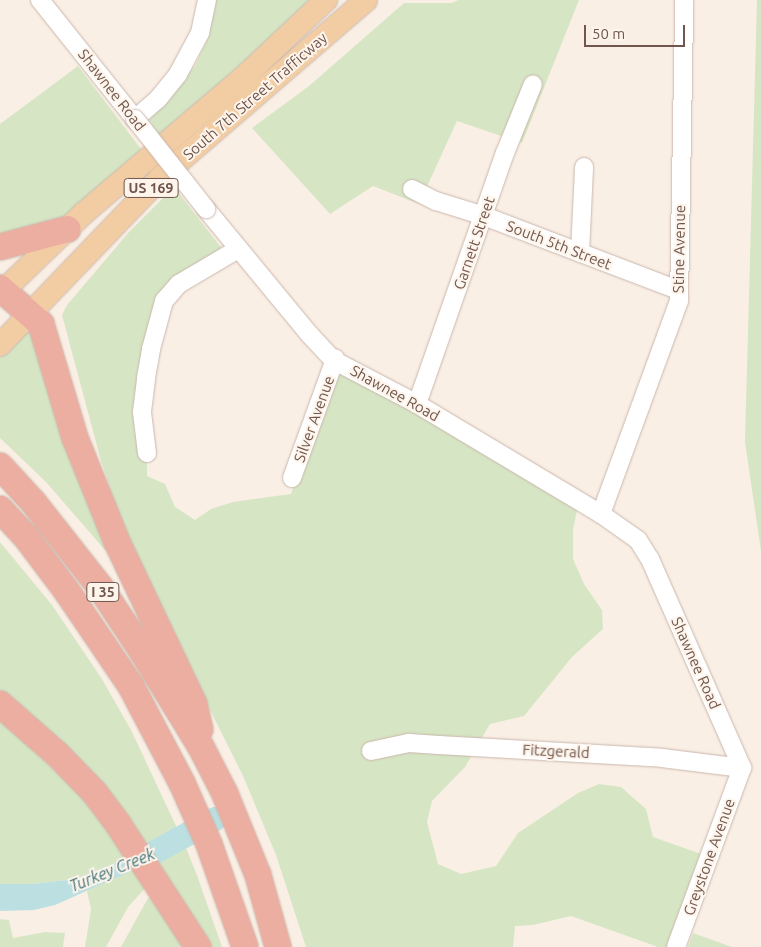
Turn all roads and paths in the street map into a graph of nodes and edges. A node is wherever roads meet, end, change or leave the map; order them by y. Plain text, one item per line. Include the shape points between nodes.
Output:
1 (40, 0) edge
2 (207, 0) edge
3 (326, 0) edge
4 (366, 0) edge
5 (684, 0) edge
6 (534, 84) dead end
7 (135, 119) junction
8 (584, 167) dead end
9 (412, 189) dead end
10 (484, 216) junction
11 (68, 229) junction
12 (0, 246) edge
13 (238, 249) junction
14 (580, 253) junction
15 (678, 290) junction
16 (1, 291) edge
17 (31, 314) junction
18 (0, 345) edge
19 (335, 359) junction
20 (417, 404) junction
21 (147, 453) dead end
22 (0, 466) edge
23 (292, 478) dead end
24 (0, 509) edge
25 (601, 514) junction
26 (0, 704) edge
27 (197, 733) junction
28 (371, 751) dead end
29 (742, 768) junction
30 (196, 943) edge
31 (245, 947) edge
32 (278, 947) edge
33 (676, 947) edge

1 - 7 street, Shawnee Road
2 - 7 street via 200,33 178,74 158,99
3 - 11 main road, South 7th Street Trafficway / US 169 via 246,75
4 - 17 main road, South 7th Street Trafficway / US 169 via 160,178
5 - 15 street, Stine Avenue
6 - 10 street, Garnett Street
7 - 13 street, Shawnee Road, bridge
8 - 14 street
9 - 10 street, South 5th Street via 436,201
10 - 14 street, South 5th Street
10 - 20 street, Garnett Street
11 - 12 highway
11 - 16 main road, South 7th Street Trafficway / US 169
13 - 19 street, Shawnee Road via 310,335
13 - 21 street via 179,284 164,301 150,349 144,394 142,412
14 - 15 street, South 5th Street
15 - 25 street, Stine Avenue via 678,302
16 - 17 highway
17 - 18 main road, South 7th Street Trafficway / US 169
17 - 27 highway via 41,324 75,438 117,542 194,704
19 - 20 street, Shawnee Road
19 - 23 street, Silver Avenue
20 - 25 street, Shawnee Road
22 - 27 highway, I 35 via 34,503 100,587
24 - 31 highway, I 35 via 26,537 77,606 152,724 209,844
25 - 29 street, Shawnee Road via 638,540 650,559
26 - 30 highway via 94,792
27 - 32 highway, I 35 via 258,875
28 - 29 street, Fitzgerald via 409,743 439,744 662,758
29 - 33 street, Greystone Avenue

